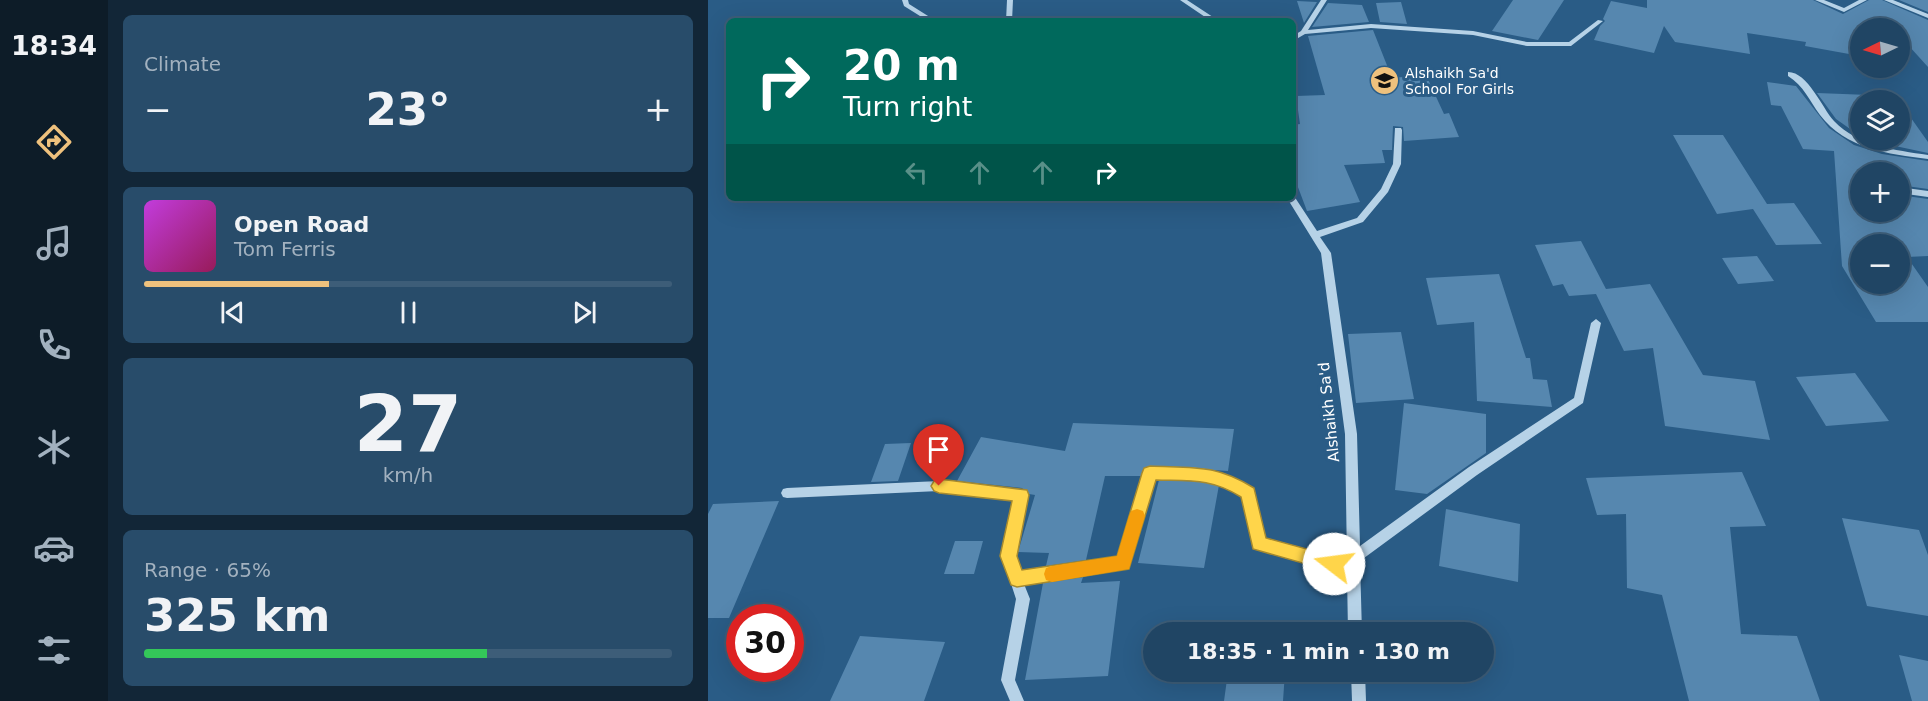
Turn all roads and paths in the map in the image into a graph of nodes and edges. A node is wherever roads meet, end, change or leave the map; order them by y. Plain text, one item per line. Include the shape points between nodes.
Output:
1 (905, 0) edge
2 (1010, 0) edge
3 (1183, 0) edge
4 (1323, 0) edge
5 (1818, 0) edge
6 (1864, 0) edge
7 (1887, 0) edge
8 (1928, 16) edge
9 (927, 18) edge
10 (1009, 18) edge
11 (1211, 18) edge
12 (1600, 21) dead end
13 (1303, 32) junction
14 (1296, 37) edge
15 (1791, 74) dead end
16 (1398, 130) dead end
17 (1928, 157) edge
18 (1910, 192) edge
19 (1928, 194) edge
20 (1293, 201) edge
21 (1315, 235) junction
22 (1596, 323) dead end
23 (788, 493) dead end
24 (1352, 564) junction
25 (1017, 579) junction
26 (1355, 622) edge
27 (1358, 682) edge
28 (1017, 701) edge
29 (1359, 701) edge

1 - 9 street via 913,11
2 - 10 street
3 - 11 street
4 - 13 street
5 - 6 street via 1844,10
7 - 8 street
12 - 13 street via 1571,44 1527,44 1473,33 1371,27
13 - 14 street
15 - 17 street via 1806,83 1824,115 1854,141 1894,153
16 - 21 street via 1397,164 1385,190 1360,220
18 - 19 street
20 - 21 street, Alshaikh Sa'd
21 - 24 street, Alshaikh Sa'd via 1326,253 1351,434
22 - 24 street via 1579,400 1473,471
23 - 25 street via 939,486 1022,495 1008,556
24 - 25 street via 1259,543 1248,493 1226,479 1150,473 1123,563
24 - 26 street, Alshaikh Sa'd
25 - 28 street via 1023,599 1008,680
27 - 29 street

